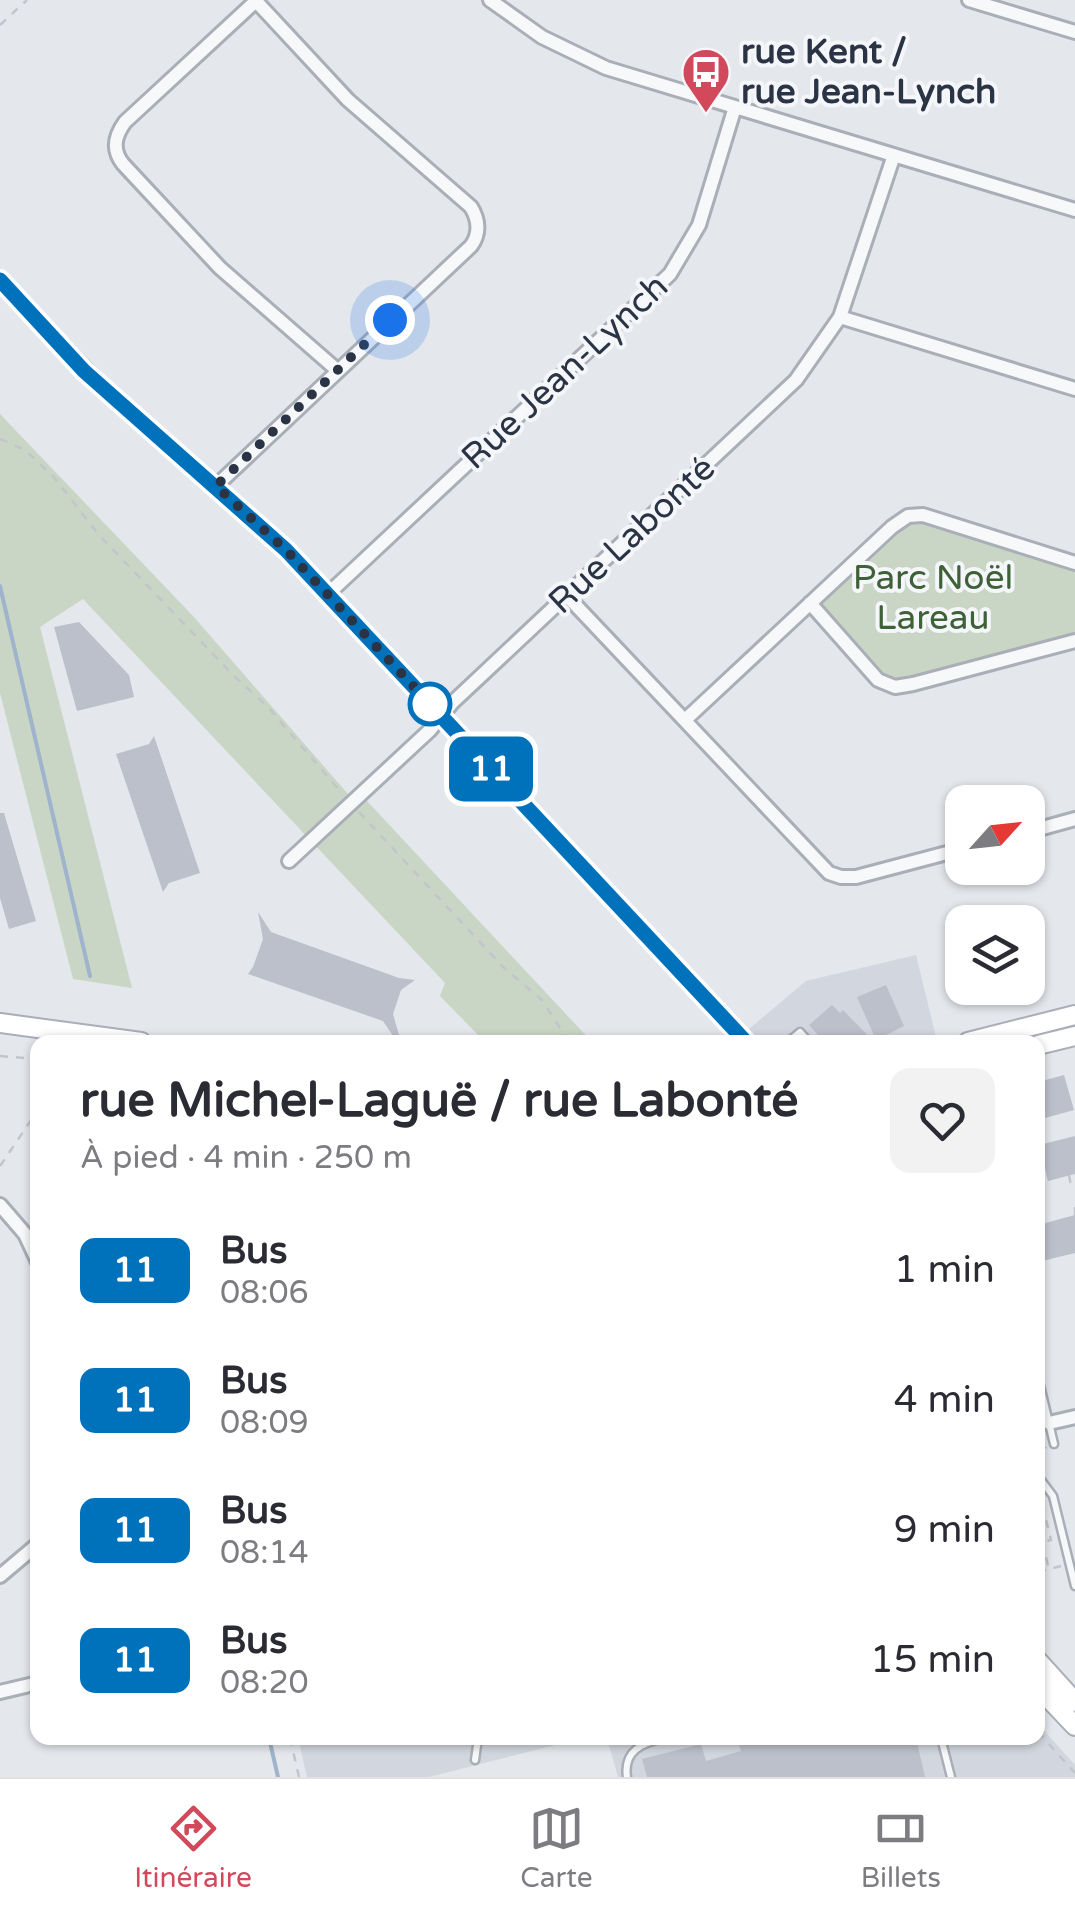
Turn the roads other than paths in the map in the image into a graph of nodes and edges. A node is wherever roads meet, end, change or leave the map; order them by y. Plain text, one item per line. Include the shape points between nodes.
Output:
1 (490, 0) edge
2 (969, 0) edge
3 (256, 1) edge
4 (1075, 32) edge
5 (735, 107) junction
6 (894, 155) junction
7 (1075, 210) edge
8 (0, 280) edge
9 (840, 317) junction
10 (337, 370) junction
11 (1075, 389) edge
12 (216, 486) junction
13 (1075, 563) edge
14 (328, 594) junction
15 (567, 596) junction
16 (810, 603) junction
17 (1075, 641) edge
18 (442, 716) junction
19 (685, 720) junction
20 (1075, 820) edge
21 (1045, 828) edge
22 (945, 853) edge
23 (290, 861) dead end
24 (1075, 1016) edge
25 (0, 1023) edge
26 (89, 1035) edge
27 (739, 1035) edge
28 (997, 1035) edge
29 (1075, 1036) edge
30 (1045, 1043) edge
31 (0, 1205) edge
32 (30, 1246) edge
33 (1045, 1402) edge
34 (1075, 1416) edge
35 (1050, 1423) junction
36 (1050, 1445) road end
37 (1045, 1486) edge
38 (30, 1551) edge
39 (0, 1576) edge
40 (1075, 1586) edge
41 (1045, 1669) edge
42 (30, 1684) edge
43 (0, 1692) edge
44 (1045, 1694) edge
45 (1075, 1702) edge
46 (1075, 1726) edge
47 (477, 1745) edge
48 (646, 1745) edge
49 (943, 1745) edge
50 (475, 1760) dead end
51 (626, 1777) edge
52 (951, 1777) edge

1 - 5 street via 584,58
2 - 4 street
3 - 10 street via 125,122 115,149 220,268
3 - 10 street via 348,100 471,207 477,220 470,246
5 - 6 street
5 - 14 street, Rue Jean-Lynch via 703,216 670,274
6 - 7 street
6 - 9 street, Rue Labonté
8 - 12 street via 84,371
9 - 11 street
9 - 15 street, Rue Labonté via 784,393
10 - 12 street
12 - 14 street
13 - 16 street via 911,515
14 - 18 street
15 - 18 street, Rue Labonté
15 - 19 street
16 - 17 street via 878,680 895,687
16 - 19 street
18 - 23 street, Rue Labonté
18 - 27 street
19 - 22 street via 834,876 856,877
20 - 21 street
24 - 28 main road
25 - 26 main road
29 - 30 main road
31 - 32 street
33 - 35 lane
34 - 35 street
35 - 36 lane
37 - 40 lane
38 - 39 street
41 - 45 main road
42 - 43 street
44 - 46 main road
47 - 50 lane
48 - 51 lane via 634,1750
49 - 52 lane

